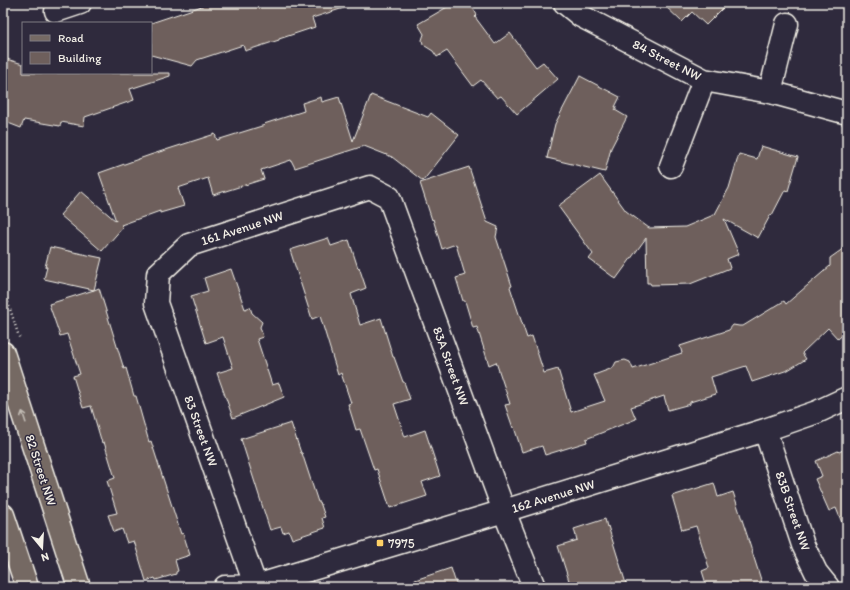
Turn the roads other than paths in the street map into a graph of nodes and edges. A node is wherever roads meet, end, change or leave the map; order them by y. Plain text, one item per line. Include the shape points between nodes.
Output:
1 (80, 3) edge
2 (565, 3) edge
3 (56, 11) dead end
4 (787, 24) dead end
5 (704, 80) junction
6 (770, 92) junction
7 (847, 113) edge
8 (671, 166) dead end
9 (336, 198) joint
10 (158, 274) joint
11 (3, 353) edge
12 (847, 398) edge
13 (765, 430) junction
14 (504, 511) junction
15 (3, 515) edge
16 (27, 587) edge
17 (79, 587) edge
18 (225, 587) edge
19 (255, 587) edge
20 (534, 587) edge
21 (828, 587) edge

1 - 3 street
2 - 5 street, 84 Street NW via 581,16
4 - 6 street
5 - 6 street, 84 Street NW
5 - 8 street
6 - 7 street, 84 Street NW
9 - 10 street, 161 Avenue NW via 189,245
9 - 14 street, 83A Street NW via 370,187 389,197
10 - 19 street, 83 Street NW via 156,303
17 -> 11 main road, 82 Street NW
12 - 13 street, 162 Avenue NW via 817,412
13 - 14 street, 162 Avenue NW
13 - 21 street, 83B Street NW via 803,545 816,572
14 - 19 street, 162 Avenue NW
14 - 20 street, 83A Street NW
15 - 16 main road
18 - 19 street, 162 Avenue NW

